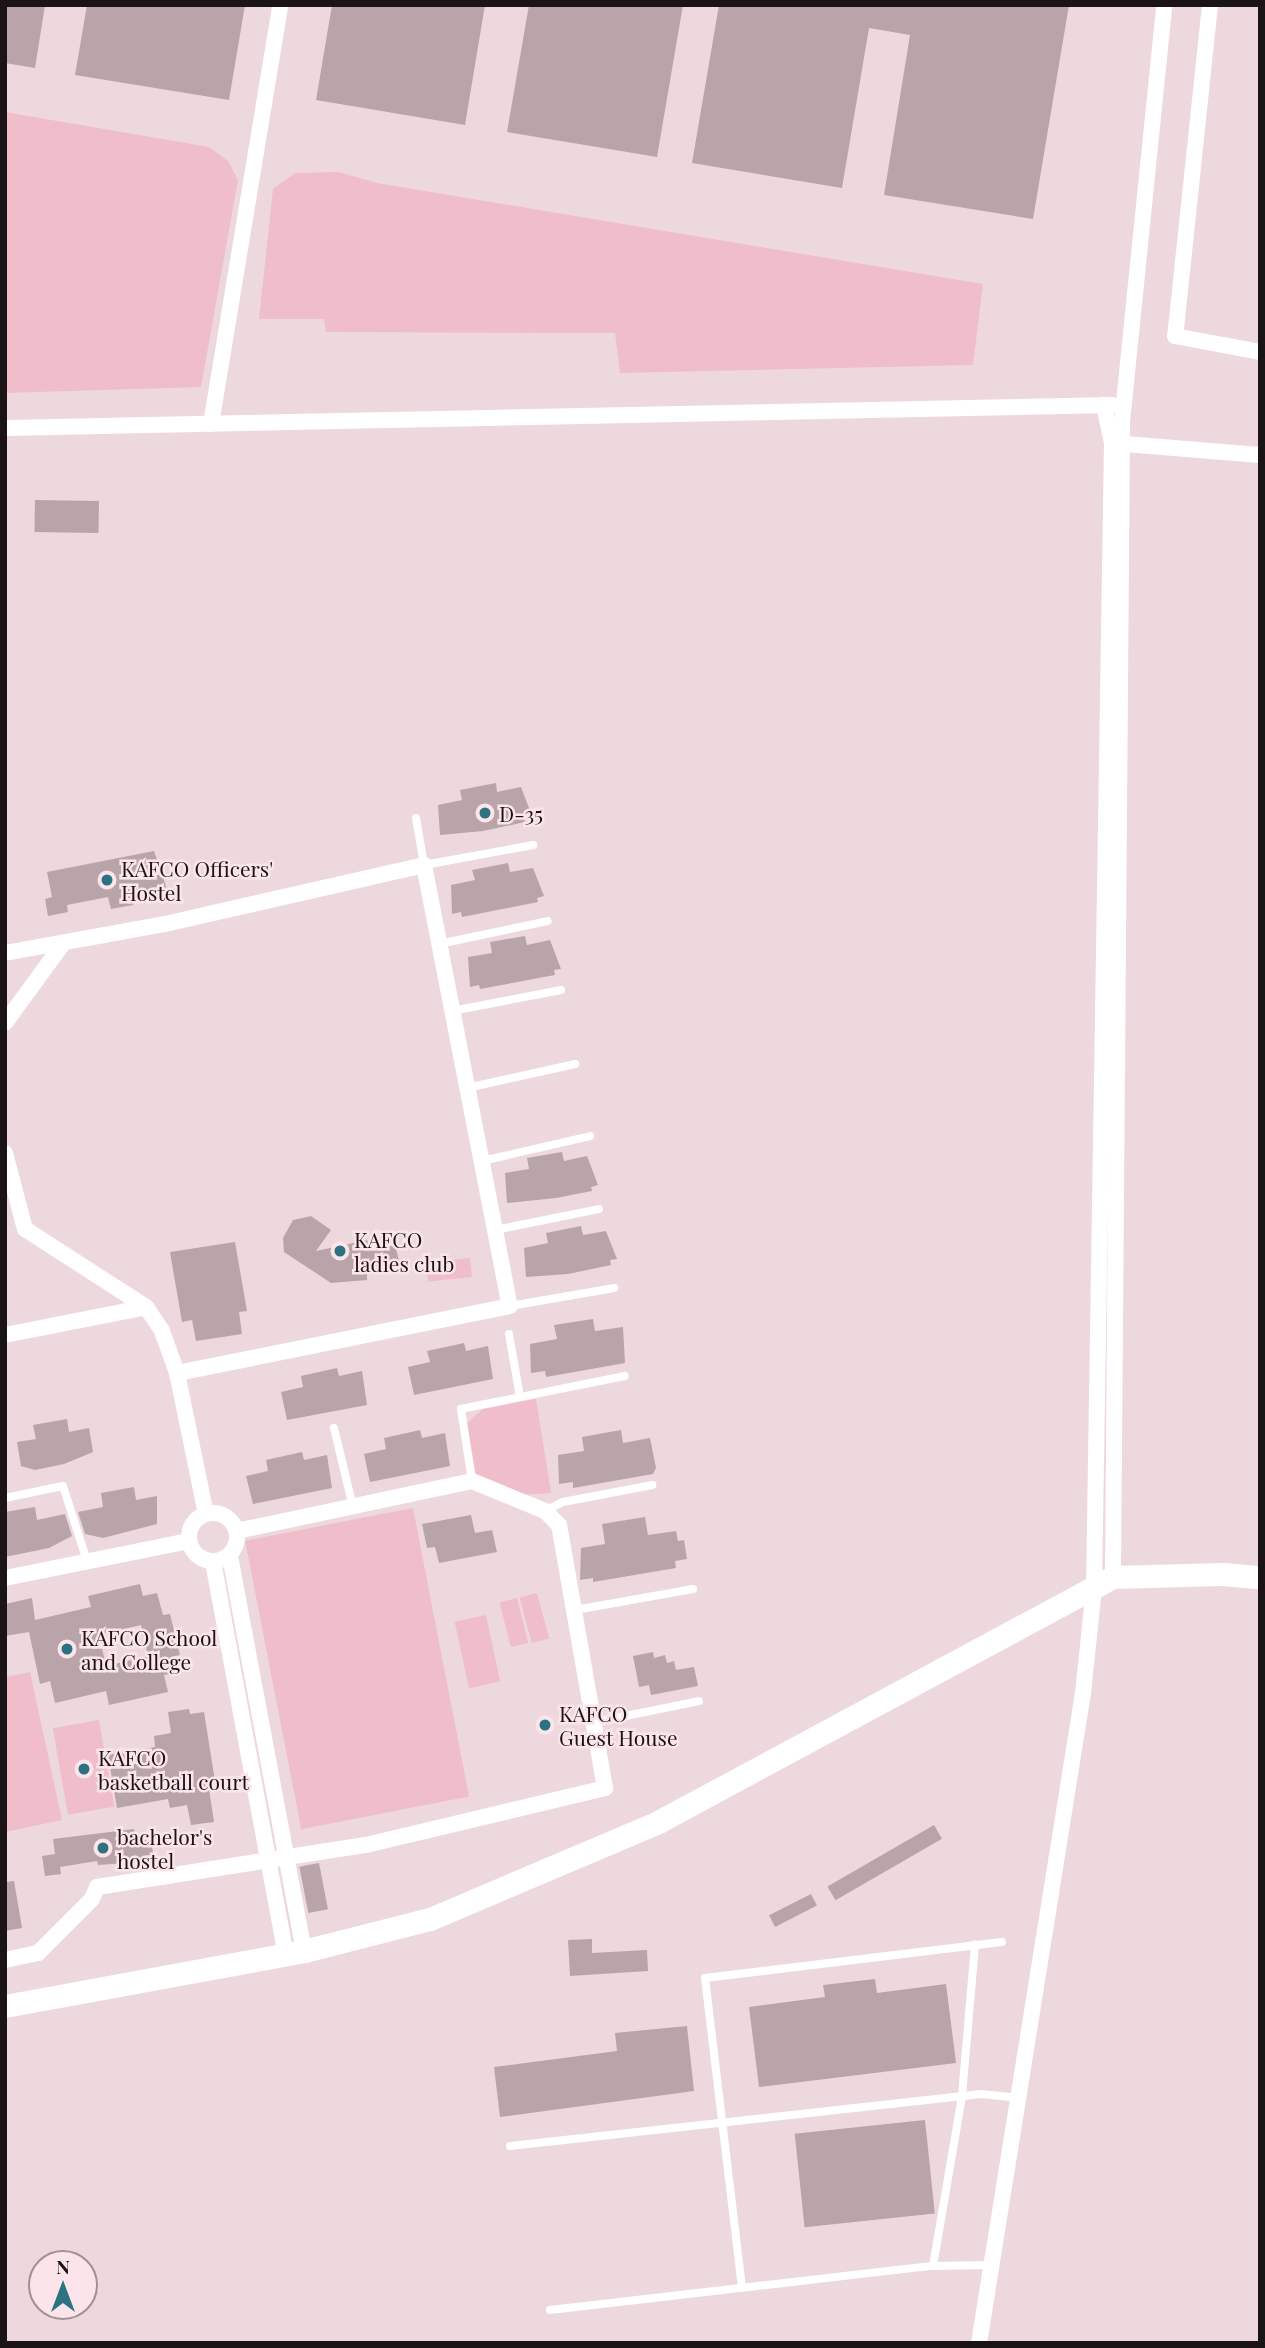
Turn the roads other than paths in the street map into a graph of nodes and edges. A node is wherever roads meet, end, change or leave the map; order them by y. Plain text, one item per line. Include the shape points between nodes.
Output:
1 (280, 5) edge
2 (1164, 5) edge
3 (1210, 5) edge
4 (1260, 352) edge
5 (1104, 405) junction
6 (1124, 405) junction
7 (211, 424) junction
8 (5, 428) edge
9 (1125, 444) junction
10 (1260, 455) edge
11 (415, 818) dead end
12 (533, 845) dead end
13 (424, 865) junction
14 (548, 921) dead end
15 (64, 942) junction
16 (439, 944) junction
17 (5, 953) edge
18 (561, 990) dead end
19 (452, 1011) junction
20 (5, 1023) edge
21 (575, 1064) dead end
22 (467, 1088) junction
23 (590, 1136) dead end
24 (5, 1153) edge
25 (482, 1161) junction
26 (599, 1209) dead end
27 (495, 1230) junction
28 (614, 1288) dead end
29 (510, 1306) junction
30 (146, 1307) junction
31 (509, 1334) dead end
32 (5, 1335) edge
33 (177, 1373) junction
34 (625, 1376) dead end
35 (520, 1397) junction
36 (334, 1428) dead end
37 (472, 1481) junction
38 (652, 1485) dead end
39 (5, 1499) edge
40 (353, 1507) junction
41 (545, 1511) junction
42 (206, 1514) junction
43 (237, 1531) junction
44 (188, 1542) junction
45 (230, 1556) junction
46 (87, 1561) junction
47 (213, 1562) junction
48 (1260, 1577) edge
49 (5, 1578) edge
50 (1103, 1582) junction
51 (693, 1589) dead end
52 (575, 1610) junction
53 (699, 1701) dead end
54 (596, 1722) junction
55 (287, 1859) junction
56 (269, 1862) junction
57 (1002, 1942) dead end
58 (975, 1945) junction
59 (295, 1953) junction
60 (5, 1959) edge
61 (5, 2006) edge
62 (962, 2096) junction
63 (1019, 2098) junction
64 (722, 2122) junction
65 (510, 2146) dead end
66 (933, 2266) junction
67 (991, 2266) junction
68 (742, 2288) junction
69 (550, 2310) dead end
70 (979, 2343) edge

1 - 7 street
2 - 6 street
3 - 4 street via 1175,336
5 - 6 street
5 - 7 street
5 - 50 street via 1112,443
6 - 9 street
7 - 8 street
9 - 10 street
9 - 50 street
11 - 13 lane
12 - 13 lane
13 - 15 street via 165,924
13 - 16 street
14 - 16 lane
15 - 17 street
15 - 20 street
16 - 19 street
18 - 19 lane
19 - 22 street
21 - 22 lane
22 - 25 street
23 - 25 lane
24 - 30 street via 25,1229
25 - 27 street
26 - 27 lane
27 - 29 street
28 - 29 lane
29 - 33 street
30 - 32 street
30 - 33 street via 162,1331
31 - 35 lane
33 - 42 street
34 - 35 lane
35 - 37 lane via 461,1409
36 - 40 lane
37 - 40 street
37 - 41 street
38 - 41 lane via 562,1502
39 - 46 lane via 63,1486
40 - 43 street
41 - 52 street via 559,1525
42 - 43 street via 229,1518
42 - 44 street via 192,1524
43 - 45 street
44 - 46 street
44 - 47 street via 197,1556
45 - 47 street
45 - 55 street
46 - 49 street
47 - 56 street
48 - 50 main road via 1222,1574
50 - 59 main road via 658,1822 429,1919
50 - 63 street
51 - 52 lane
52 - 54 street
53 - 54 lane
54 - 55 street via 605,1788 448,1827
55 - 56 street
55 - 59 street
56 - 59 street
56 - 60 street via 97,1887 92,1899 46,1947
57 - 58 lane
58 - 62 lane
58 - 64 lane via 705,1979
59 - 61 main road
62 - 63 lane
62 - 64 lane
62 - 66 lane
63 - 67 street
64 - 65 lane
64 - 68 lane
66 - 67 lane
66 - 68 lane
67 - 70 street
68 - 69 lane

